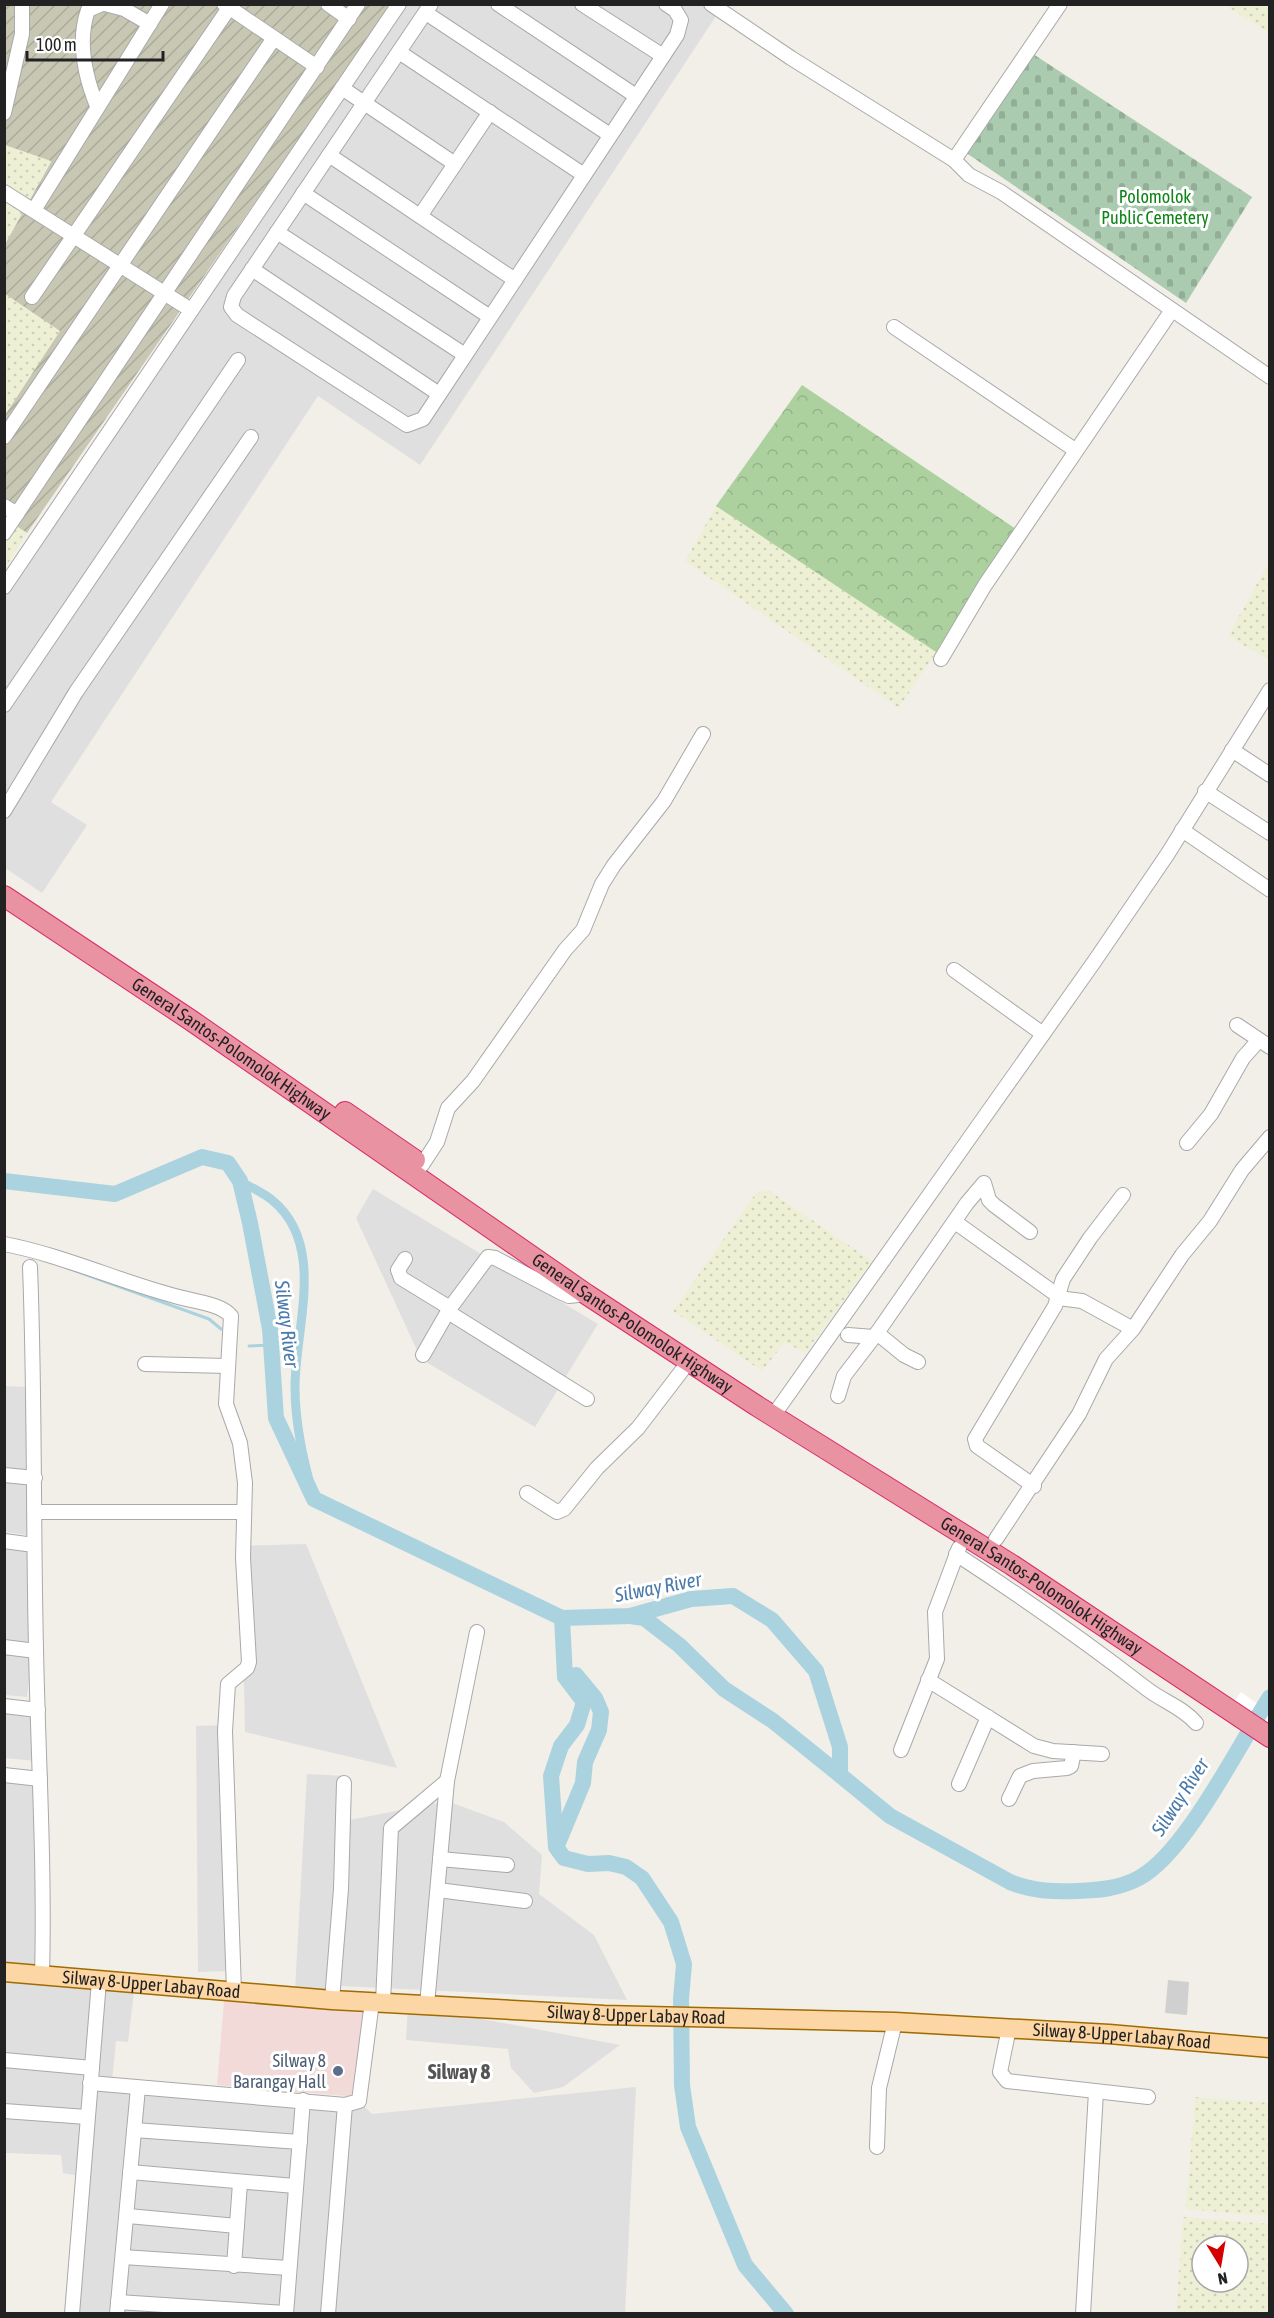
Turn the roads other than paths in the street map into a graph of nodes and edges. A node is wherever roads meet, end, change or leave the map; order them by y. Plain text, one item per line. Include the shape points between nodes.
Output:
1 (22, 4) edge
2 (103, 4) edge
3 (162, 4) edge
4 (328, 4) edge
5 (358, 4) edge
6 (399, 4) edge
7 (498, 4) edge
8 (582, 4) edge
9 (666, 4) edge
10 (711, 4) edge
11 (1060, 4) edge
12 (226, 6) edge
13 (429, 9) edge
14 (349, 19) junction
15 (150, 24) junction
16 (274, 38) junction
17 (399, 52) junction
18 (663, 56) junction
19 (10, 62) edge
20 (317, 67) junction
21 (342, 88) junction
22 (636, 96) junction
23 (365, 103) junction
24 (98, 106) junction
25 (490, 112) junction
26 (4, 113) edge
27 (610, 135) junction
28 (329, 155) junction
29 (954, 160) junction
30 (455, 164) junction
31 (584, 175) junction
32 (4, 192) edge
33 (303, 193) junction
34 (34, 210) junction
35 (420, 216) junction
36 (277, 232) junction
37 (74, 235) junction
38 (121, 265) junction
39 (252, 269) junction
40 (515, 280) junction
41 (165, 293) junction
42 (32, 297) dead end
43 (191, 310) junction
44 (1172, 310) junction
45 (490, 317) junction
46 (894, 327) dead end
47 (465, 355) junction
48 (238, 360) dead end
49 (1269, 377) edge
50 (439, 394) junction
51 (251, 436) dead end
52 (4, 437) edge
53 (1075, 450) junction
54 (4, 506) edge
55 (17, 514) junction
56 (4, 533) edge
57 (5, 586) edge
58 (941, 659) dead end
59 (1269, 692) edge
60 (4, 705) edge
61 (703, 734) dead end
62 (1232, 750) junction
63 (1269, 775) edge
64 (1205, 791) junction
65 (4, 811) edge
66 (1182, 830) junction
67 (1269, 833) edge
68 (4, 884) edge
69 (1269, 890) edge
70 (4, 896) edge
71 (954, 970) dead end
72 (1237, 1024) dead end
73 (1043, 1034) junction
74 (1264, 1043) edge
75 (1269, 1137) edge
76 (1187, 1143) dead end
77 (422, 1165) junction
78 (1123, 1195) dead end
79 (955, 1222) junction
80 (1030, 1232) dead end
81 (4, 1244) edge
82 (405, 1259) dead end
83 (30, 1267) dead end
84 (586, 1294) junction
85 (1058, 1297) junction
86 (449, 1310) junction
87 (1133, 1329) junction
88 (848, 1335) dead end
89 (875, 1335) junction
90 (423, 1355) dead end
91 (690, 1360) junction
92 (918, 1362) dead end
93 (145, 1364) dead end
94 (228, 1366) junction
95 (838, 1396) dead end
96 (587, 1399) dead end
97 (776, 1412) junction
98 (4, 1475) edge
99 (35, 1478) junction
100 (1034, 1486) junction
101 (527, 1493) dead end
102 (35, 1512) junction
103 (243, 1512) junction
104 (965, 1535) junction
105 (996, 1539) junction
106 (4, 1541) edge
107 (34, 1545) junction
108 (956, 1554) junction
109 (477, 1632) dead end
110 (4, 1647) edge
111 (36, 1651) junction
112 (928, 1680) junction
113 (1233, 1704) junction
114 (4, 1706) edge
115 (38, 1710) junction
116 (988, 1717) junction
117 (1269, 1722) edge
118 (1196, 1723) dead end
119 (1269, 1737) edge
120 (901, 1750) dead end
121 (1074, 1752) junction
122 (1102, 1754) dead end
123 (4, 1774) edge
124 (40, 1779) junction
125 (447, 1781) junction
126 (344, 1783) dead end
127 (959, 1784) dead end
128 (1009, 1799) dead end
129 (440, 1858) junction
130 (507, 1865) dead end
131 (438, 1890) junction
132 (525, 1901) dead end
133 (4, 1972) edge
134 (42, 1975) junction
135 (99, 1981) junction
136 (234, 1991) junction
137 (332, 2000) junction
138 (377, 2002) junction
139 (427, 2005) junction
140 (895, 2022) junction
141 (1009, 2028) junction
142 (1269, 2048) edge
143 (4, 2061) edge
144 (92, 2068) junction
145 (90, 2083) junction
146 (138, 2088) junction
147 (1096, 2092) junction
148 (1148, 2097) dead end
149 (303, 2100) junction
150 (345, 2105) junction
151 (4, 2111) edge
152 (87, 2117) junction
153 (134, 2130) junction
154 (300, 2142) junction
155 (877, 2147) dead end
156 (130, 2172) junction
157 (240, 2183) junction
158 (295, 2186) junction
159 (128, 2216) junction
160 (237, 2226) junction
161 (123, 2258) junction
162 (234, 2266) junction
163 (289, 2268) junction
164 (118, 2307) edge
165 (72, 2313) edge
166 (286, 2313) edge
167 (328, 2313) edge
168 (1083, 2313) edge

1 - 19 street via 22,34
2 - 15 street via 124,9
2 - 24 street via 88,10 82,26 87,81
3 - 15 street
4 - 14 street
5 - 14 street
6 - 21 street
7 - 22 street
8 - 18 street
9 - 18 street via 681,20 677,35
10 - 29 street
11 - 29 street
12 - 16 street
12 - 37 street
13 - 17 street
13 - 27 street
14 - 20 street
15 - 24 street
16 - 20 street
16 - 38 street
17 - 23 street
17 - 25 street
18 - 22 street
19 - 26 street
20 - 41 street
21 - 23 street
21 - 43 street
22 - 27 street
23 - 28 street
23 - 30 street
24 - 34 street
25 - 30 street
25 - 31 street
27 - 31 street
28 - 33 street
28 - 35 street
29 - 44 street via 969,175 1001,192
30 - 35 street
31 - 40 street
32 - 34 street
33 - 36 street
33 - 45 street
34 - 37 street
35 - 40 street
36 - 39 street
36 - 47 street
37 - 38 street
37 - 42 street
38 - 41 street
38 - 52 street
39 - 50 street
39 - 50 street via 231,302 237,315 407,425 423,419
40 - 45 street
41 - 43 street
41 - 55 street
43 - 57 street
44 - 49 street
44 - 53 street
45 - 47 street
46 - 53 street
47 - 50 street
48 - 60 street
51 - 65 street via 76,692
53 - 58 street
54 - 55 street
55 - 56 street
59 - 62 street
61 - 77 street via 664,801 608,874 583,930 473,1081 448,1108 436,1142
62 - 63 street
62 - 64 street
64 - 66 street
64 - 67 street
66 - 69 street
66 - 73 street
68 - 77 highway
70 - 84 highway, General Santos-Polomolok Highway
71 - 73 street
72 - 74 street
73 - 97 street
74 - 76 street via 1243,1058 1211,1114
75 - 87 street
77 - 97 highway
78 - 85 street via 1078,1255 1059,1287
79 - 80 street via 986,1179 994,1205
79 - 85 street
79 - 89 street
81 - 94 street via 226,1311 232,1326
82 - 86 street via 398,1270 401,1278
83 - 99 street
84 - 86 street via 566,1295 488,1257
84 - 91 highway, General Santos-Polomolok Highway
85 - 87 street via 1082,1300
85 - 100 street via 975,1439 977,1446
86 - 90 street
86 - 96 street
87 - 100 street via 1106,1359 1080,1414
88 - 89 street
89 - 92 street
89 - 95 street via 844,1376
91 - 97 highway, General Santos-Polomolok Highway
91 - 101 street via 638,1428 597,1468 564,1509 549,1509
93 - 94 street
94 - 103 street via 226,1404 240,1443 245,1483
97 - 104 highway, General Santos-Polomolok Highway
97 - 105 highway
98 - 99 street
99 - 102 street
100 - 105 street
102 - 103 street
102 - 107 street
103 - 136 street via 249,1662 228,1684 225,1731
104 - 108 street
104 - 113 highway, General Santos-Polomolok Highway
105 - 113 highway
106 - 107 street
107 - 111 street
108 - 112 street via 935,1612 937,1659
108 - 118 street via 1040,1609
109 - 125 street
110 - 111 street
111 - 115 street
112 - 116 street
112 - 120 street
113 - 117 highway
113 - 119 highway, General Santos-Polomolok Highway
114 - 115 street
115 - 124 street
116 - 121 street via 1034,1746
116 - 127 street
121 - 122 street
121 - 128 street via 1067,1768 1033,1770 1020,1776
123 - 124 street
124 - 134 street
125 - 129 street
125 - 138 street via 391,1828
126 - 137 street
129 - 130 street
129 - 131 street
131 - 132 street
131 - 139 street
133 - 134 main road, Silway 8-Upper Labay Road
134 - 135 main road, Silway 8-Upper Labay Road
135 - 136 main road, Silway 8-Upper Labay Road
135 - 144 street
136 - 137 main road, Silway 8-Upper Labay Road
137 - 138 main road, Silway 8-Upper Labay Road
138 - 139 main road, Silway 8-Upper Labay Road
138 - 150 street via 362,2099
139 - 140 main road, Silway 8-Upper Labay Road
140 - 141 main road, Silway 8-Upper Labay Road
140 - 155 street via 879,2088
141 - 142 main road, Silway 8-Upper Labay Road
141 - 147 street via 1000,2072 1007,2081
143 - 144 street
144 - 145 street
145 - 146 street
145 - 152 street
146 - 149 street
146 - 153 street
147 - 148 street
147 - 168 street
149 - 150 street
149 - 154 street
150 - 167 street
151 - 152 street
152 - 165 street
153 - 154 street
153 - 156 street
154 - 158 street
156 - 157 street
156 - 159 street
157 - 158 street
157 - 160 street
158 - 163 street
159 - 160 street
159 - 161 street
160 - 162 street
161 - 162 street
161 - 164 street
162 - 163 street
163 - 166 street
164 - 166 street

